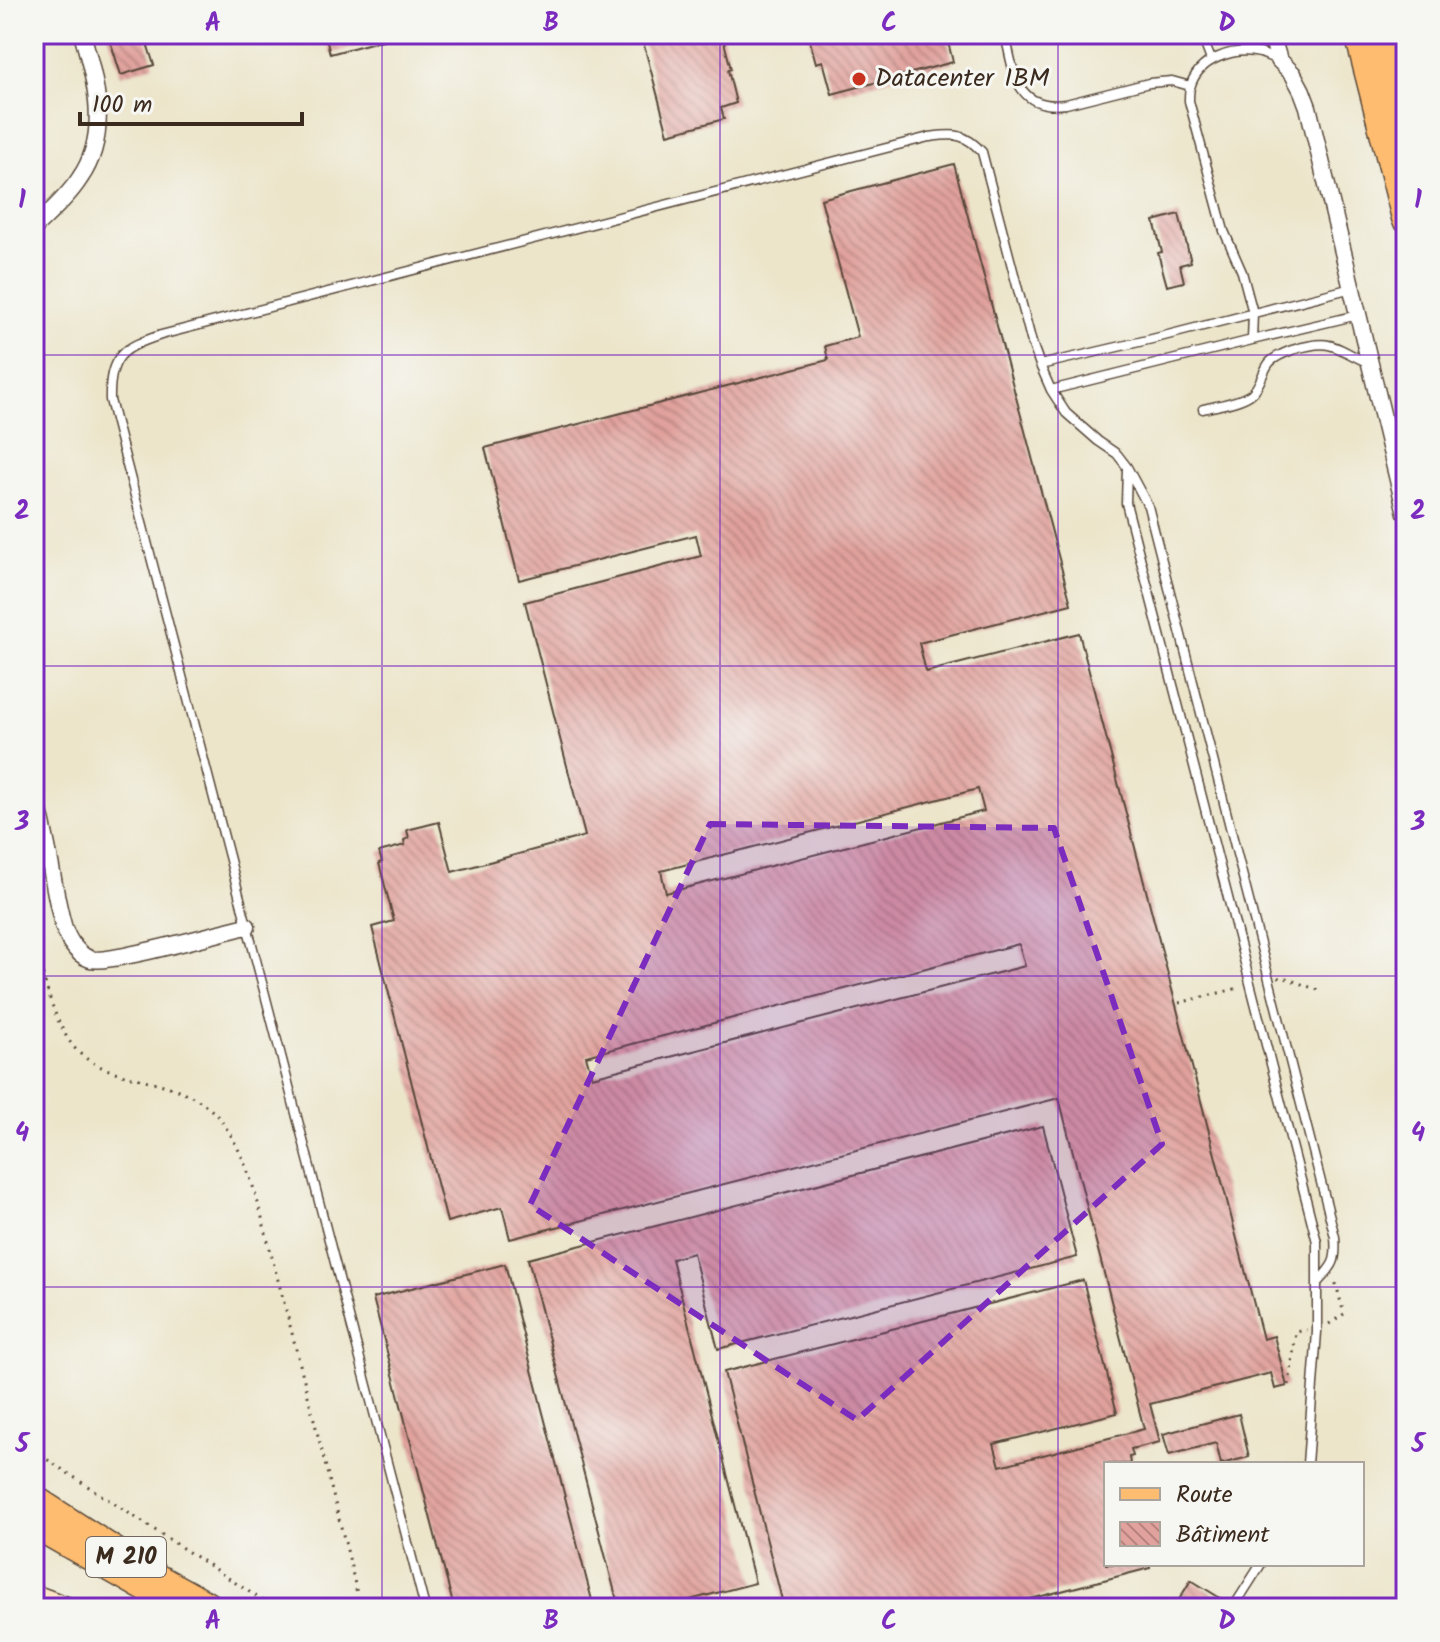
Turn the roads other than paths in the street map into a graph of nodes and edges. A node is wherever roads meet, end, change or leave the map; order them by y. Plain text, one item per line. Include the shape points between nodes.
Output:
1 (82, 34) edge
2 (1005, 34) edge
3 (1201, 34) edge
4 (1271, 34) edge
5 (1359, 34) edge
6 (1383, 34) edge
7 (1211, 60) junction
8 (1279, 60) junction
9 (1190, 86) junction
10 (1406, 124) edge
11 (1406, 218) edge
12 (34, 228) edge
13 (1352, 288) junction
14 (1253, 313) junction
15 (1358, 315) junction
16 (1252, 340) junction
17 (1369, 364) junction
18 (1040, 365) junction
19 (1051, 390) junction
20 (1203, 409) dead end
21 (1127, 467) junction
22 (1406, 513) edge
23 (34, 794) edge
24 (247, 926) junction
25 (1318, 1282) junction
26 (1307, 1462) edge
27 (34, 1497) edge
28 (34, 1526) edge
29 (1260, 1566) edge
30 (34, 1596) edge
31 (66, 1608) edge
32 (178, 1608) edge
33 (215, 1608) edge
34 (425, 1608) edge
35 (1233, 1608) edge

1 - 12 street via 98,112 96,144 81,178
2 - 9 lane via 1020,88 1042,104 1056,106 1149,83
3 - 7 lane
4 - 8 street
5 - 11 highway
6 - 10 highway
7 - 8 lane via 1244,51
7 - 9 lane
8 - 13 street via 1293,74 1308,107
9 - 14 lane via 1189,101 1224,231
13 - 14 lane
13 - 15 street
14 - 16 lane
14 - 18 lane
15 - 16 lane
15 - 17 street
16 - 19 lane
17 - 20 lane via 1343,349 1313,344 1272,359 1253,393
17 - 22 street
18 - 19 lane
18 - 24 lane via 982,152 956,135 929,137 161,335 122,353 113,366 110,400
19 - 21 lane via 1066,413
21 - 25 lane via 1126,503 1317,1242
21 - 25 lane via 1148,506 1335,1237 1332,1267
23 - 24 street via 62,924 70,941 90,959
24 - 34 lane
25 - 26 lane
27 - 33 main road, M 210
28 - 32 main road, M 210
29 - 35 lane
30 - 31 street

